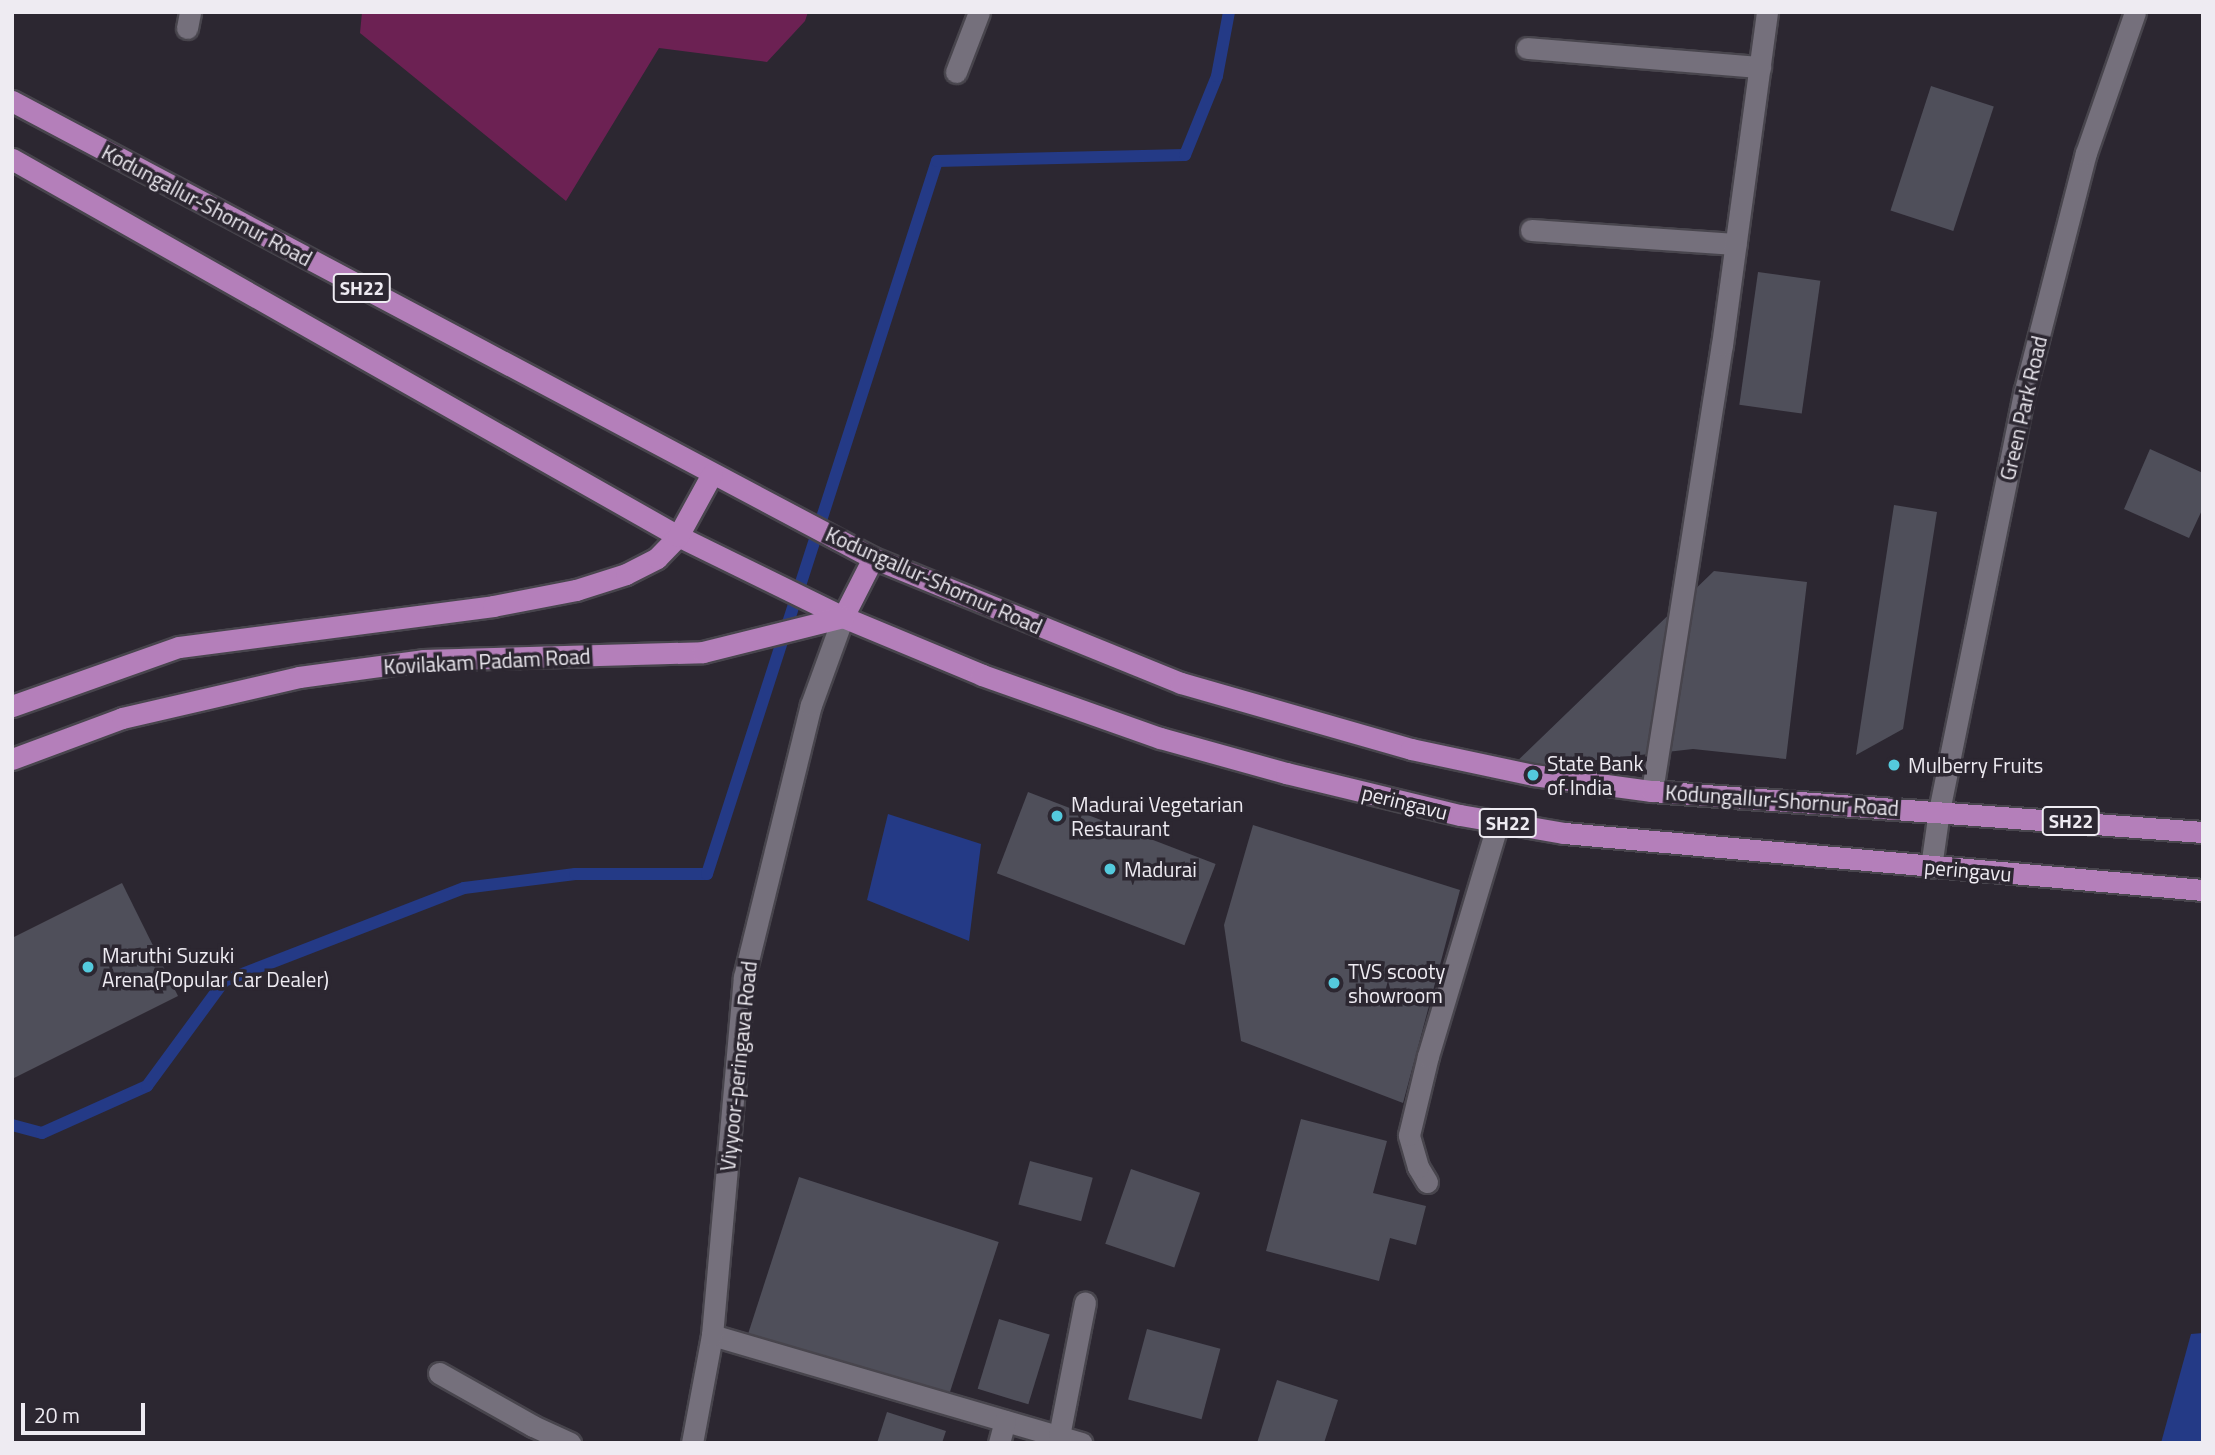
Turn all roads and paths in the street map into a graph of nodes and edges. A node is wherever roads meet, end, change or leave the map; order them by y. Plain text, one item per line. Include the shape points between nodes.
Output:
1 (979, 12) edge
2 (1767, 12) edge
3 (2135, 12) edge
4 (1527, 48) dead end
5 (1760, 67) junction
6 (956, 72) dead end
7 (12, 101) edge
8 (12, 159) edge
9 (1531, 230) dead end
10 (1736, 244) junction
11 (712, 474) junction
12 (678, 536) junction
13 (866, 554) junction
14 (833, 616) junction
15 (12, 706) edge
16 (12, 759) edge
17 (1652, 791) junction
18 (1939, 811) junction
19 (1498, 822) junction
20 (2203, 832) edge
21 (1931, 867) junction
22 (2203, 890) edge
23 (1427, 1182) dead end
24 (1084, 1302) dead end
25 (712, 1335) junction
26 (439, 1373) dead end
27 (1005, 1421) junction
28 (1059, 1436) junction
29 (570, 1443) edge
30 (692, 1443) edge
31 (999, 1443) edge
32 (1082, 1443) edge

1 - 6 street
2 - 5 street
3 - 18 street, Green Park Road via 2086,153 2025,390
4 - 5 street
5 - 10 street
7 - 11 main road, Kodungallur-Shornur Road / SH22
8 - 12 main road, SH22
9 - 10 street
10 - 17 street
11 - 12 main road
11 - 13 main road, Kodungallur-Shornur Road / SH22
12 - 14 main road, SH22
12 - 15 main road via 657,558 576,590 493,606 179,647
13 - 14 main road
13 - 17 main road, Kodungallur-Shornur Road / SH22 via 1194,687 1411,749 1533,775
14 - 16 main road, Kovilakam Padam Road via 703,652 423,660 299,677 122,718
14 - 19 main road, peringavu / SH22 via 982,675 1160,737 1300,776
14 - 25 street, Viyyoor-peringava Road via 744,977
17 - 18 main road, Kodungallur-Shornur Road / SH22
18 - 20 main road, SH22
18 - 21 street, Green Park Road
19 - 21 main road, peringavu / SH22 via 1670,845
19 - 23 street via 1409,1135
21 - 22 main road, peringavu / SH22
24 - 28 street
25 - 27 street
25 - 30 street, Viyyoor-peringava Road
26 - 29 street
27 - 28 street
27 - 31 street
28 - 32 street

